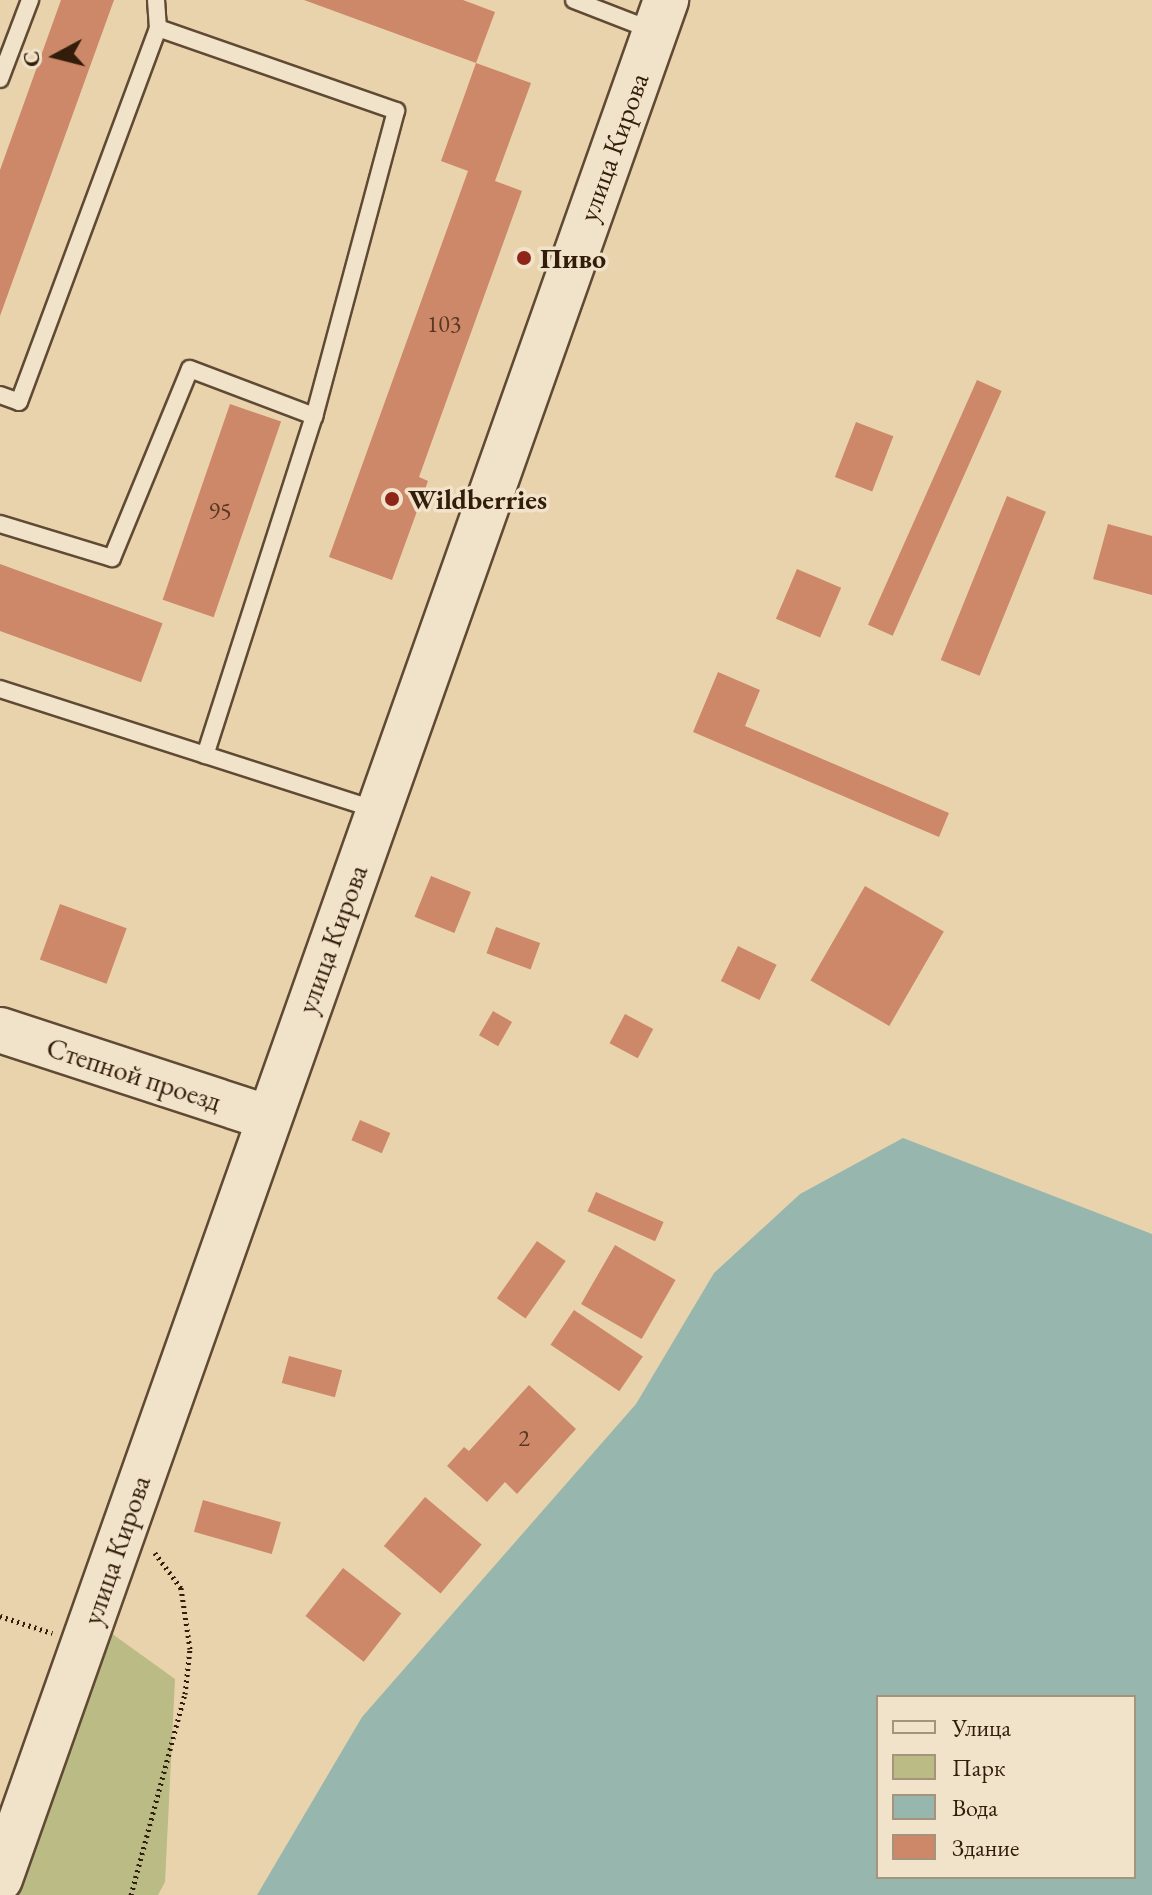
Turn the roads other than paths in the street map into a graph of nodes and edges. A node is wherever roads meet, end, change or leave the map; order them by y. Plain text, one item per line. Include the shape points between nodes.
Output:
1 (30, 0) edge
2 (156, 0) edge
3 (574, 0) edge
4 (660, 16) edge
5 (158, 28) junction
6 (0, 79) edge
7 (0, 395) edge
8 (314, 416) junction
9 (0, 524) edge
10 (0, 689) edge
11 (205, 755) junction
12 (378, 811) junction
13 (0, 1030) edge
14 (269, 1118) junction
15 (0, 1879) edge

1 - 6 lane
2 - 5 lane
3 - 4 lane
4 - 12 main road, улица Кирова
5 - 7 lane via 19,402
5 - 8 lane via 396,111
8 - 9 lane via 190,369 112,558
8 - 11 lane
10 - 11 lane
11 - 12 lane
12 - 14 main road, улица Кирова
13 - 14 main road, Степной проезд
14 - 15 main road, улица Кирова

